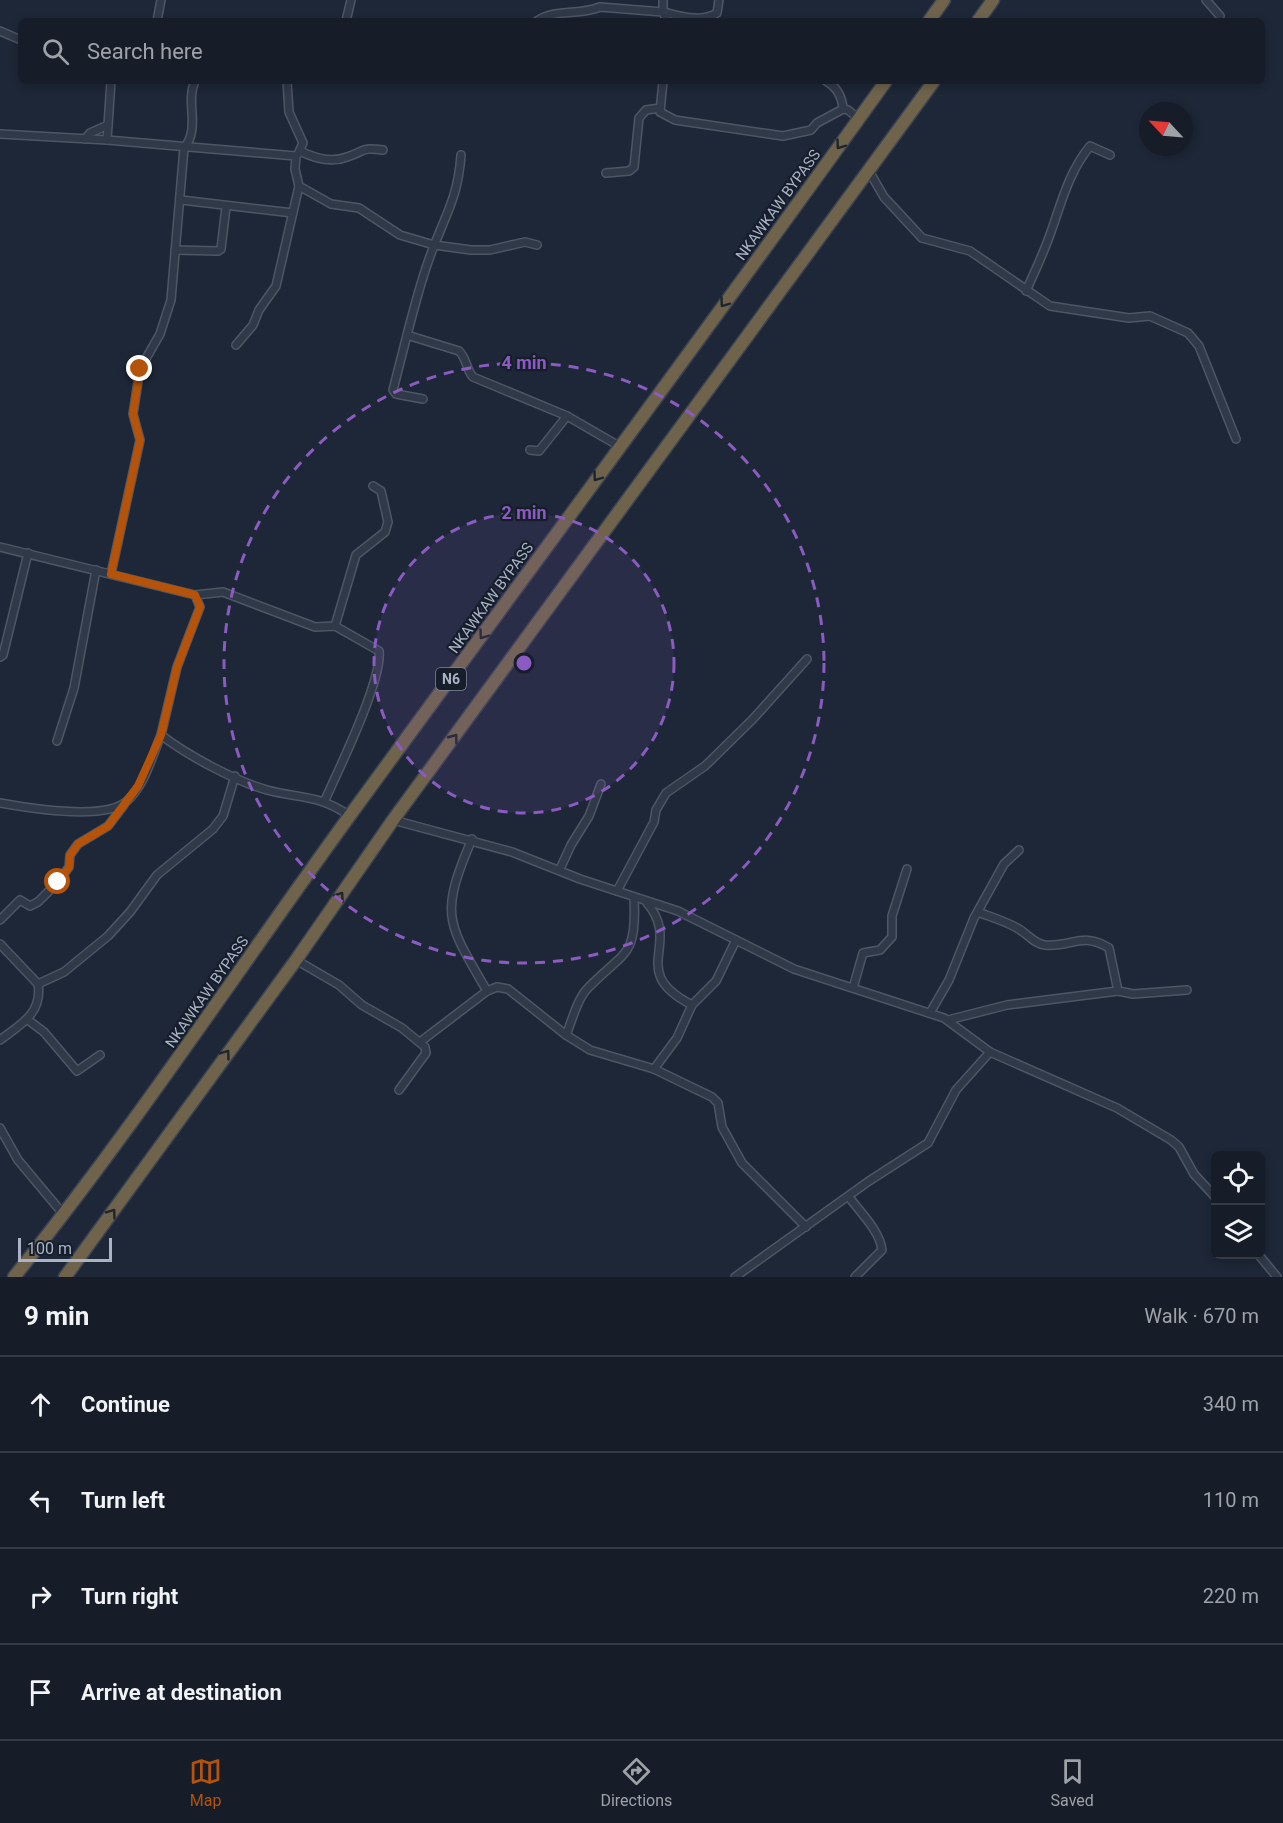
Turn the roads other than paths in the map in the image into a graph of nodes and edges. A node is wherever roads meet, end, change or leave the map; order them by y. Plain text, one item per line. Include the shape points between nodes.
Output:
1 (161, 0) edge
2 (351, 0) edge
3 (663, 0) edge
4 (718, 0) edge
5 (944, 0) edge
6 (993, 0) edge
7 (1206, 0) edge
8 (599, 3) edge
9 (663, 12) junction
10 (1220, 16) dead end
11 (158, 18) edge
12 (347, 18) edge
13 (541, 18) edge
14 (666, 18) edge
15 (682, 18) edge
16 (710, 18) edge
17 (931, 18) edge
18 (980, 18) edge
19 (0, 31) edge
20 (18, 39) edge
21 (111, 84) edge
22 (194, 84) edge
23 (287, 84) edge
24 (663, 84) edge
25 (831, 84) edge
26 (884, 84) edge
27 (932, 84) edge
28 (660, 108) junction
29 (843, 109) junction
30 (859, 120) junction
31 (108, 125) junction
32 (0, 134) edge
33 (85, 139) junction
34 (107, 140) junction
35 (184, 148) junction
36 (383, 150) dead end
37 (298, 154) junction
38 (461, 154) dead end
39 (1110, 155) dead end
40 (869, 171) junction
41 (606, 172) dead end
42 (299, 186) junction
43 (181, 200) junction
44 (226, 207) junction
45 (293, 213) junction
46 (435, 244) junction
47 (537, 245) dead end
48 (175, 250) junction
49 (1026, 291) junction
50 (407, 335) junction
51 (236, 345) dead end
52 (423, 399) dead end
53 (567, 416) junction
54 (1236, 439) dead end
55 (619, 446) junction
56 (530, 450) dead end
57 (374, 486) dead end
58 (0, 547) edge
59 (28, 553) junction
60 (96, 570) junction
61 (111, 574) junction
62 (195, 595) junction
63 (335, 626) junction
64 (0, 657) edge
65 (807, 659) dead end
66 (161, 735) junction
67 (57, 741) dead end
68 (235, 776) junction
69 (601, 784) dead end
70 (325, 800) junction
71 (126, 802) junction
72 (0, 803) edge
73 (350, 816) junction
74 (393, 820) junction
75 (472, 839) junction
76 (1019, 850) dead end
77 (907, 869) dead end
78 (560, 870) junction
79 (617, 891) junction
80 (634, 898) junction
81 (646, 902) junction
82 (978, 912) junction
83 (0, 920) edge
84 (736, 940) junction
85 (0, 944) edge
86 (296, 960) junction
87 (38, 984) junction
88 (853, 988) junction
89 (1187, 990) dead end
90 (487, 991) junction
91 (1118, 991) junction
92 (692, 1005) junction
93 (930, 1013) junction
94 (28, 1020) junction
95 (948, 1020) junction
96 (566, 1035) junction
97 (0, 1040) edge
98 (420, 1042) junction
99 (990, 1052) junction
100 (100, 1056) dead end
101 (654, 1069) junction
102 (399, 1090) dead end
103 (0, 1128) edge
104 (3, 1142) edge
105 (1211, 1193) edge
106 (849, 1197) junction
107 (64, 1215) junction
108 (806, 1227) junction
109 (1262, 1259) edge
110 (67, 1276) edge
111 (14, 1277) edge
112 (735, 1277) edge
113 (855, 1277) edge
114 (1278, 1277) edge

1 - 11 street
2 - 12 street
3 - 9 street
4 - 16 street via 717,13
5 - 17 highway
6 - 18 highway
7 - 10 street
8 - 9 street
8 - 13 street via 591,10 547,14
9 - 14 street
9 - 15 street
19 - 20 street
21 - 31 street
22 - 35 street via 190,92 193,128
23 - 37 street via 289,112 303,143
24 - 28 street
25 - 29 street via 842,98
26 - 30 highway, NKAWKAW BYPASS / N6
27 - 40 highway, N6
28 - 29 street via 663,115 675,120 783,136 811,130
28 - 41 street via 645,110 639,118 634,167 629,171
29 - 30 street
30 -> 55 highway, NKAWKAW BYPASS / N6
31 - 33 street
31 - 34 street
32 - 33 street
33 - 34 street
34 - 35 street
35 - 37 street
35 - 43 street
36 - 37 street via 360,149 337,159
37 - 42 street via 295,169
38 - 46 street via 451,211
39 - 49 street via 1090,146 1080,159 1063,191 1042,258
40 - 49 street via 889,204 922,238 970,251
74 -> 40 highway, N6
42 - 45 street
42 - 46 street via 331,204 359,208 400,235
43 - 44 street
43 - 48 street
44 - 45 street
44 - 48 street via 221,249
45 - 51 street via 276,286
46 - 47 street via 471,250 525,242
46 - 50 street
48 - 61 street via 168,309 160,334 140,369 133,414 140,440
49 - 54 street via 1058,309 1129,318 1150,316 1188,333 1199,346
50 - 52 street via 393,390
50 - 53 street via 459,351 473,377
53 - 55 street
53 - 56 street via 545,447
55 -> 73 highway, NKAWKAW BYPASS / N6
57 - 63 street via 381,491 388,522 385,532 356,555
58 - 59 street
59 - 60 street
59 - 64 street via 21,591
60 - 61 street
60 - 67 street via 74,688
61 - 62 street
62 - 63 street via 223,592 315,627
62 - 66 street via 200,607 177,667
63 - 70 street via 377,649 380,660 355,732
65 - 79 street via 705,766 666,793
66 - 68 street via 190,755
66 - 71 street via 138,786
68 - 70 street via 267,790
68 - 87 street via 224,816 213,829 157,875 108,936 64,972
69 - 78 street
70 - 73 street
71 - 72 street via 110,811 92,812 42,812
71 - 83 street via 108,826 78,844 70,855 69,867 38,902 30,906 20,900
73 - 107 highway, NKAWKAW BYPASS / N6
74 - 75 street
86 -> 74 highway, N6
75 - 78 street
75 - 90 street via 460,868 450,914 454,933
76 - 82 street via 1004,864
77 - 88 street via 892,916 892,937 880,950 863,953
78 - 79 street
79 - 80 street
80 - 81 street
80 - 96 street via 634,939 627,953 587,988
81 - 84 street via 678,911
81 - 92 street via 662,928 657,957 660,978 667,990
82 - 91 street via 1018,928 1045,945 1087,939 1099,942 1109,948
82 - 93 street
84 - 88 street via 794,969
84 - 92 street via 716,981
85 - 87 street
86 - 98 street
110 -> 86 highway, N6
87 - 94 street via 36,1004
88 - 93 street
89 - 91 street via 1133,994
90 - 96 street via 497,987 508,989
90 - 98 street
91 - 95 street via 1007,1005
92 - 101 street via 677,1038
93 - 95 street
94 - 97 street
94 - 100 street via 44,1032 77,1071
95 - 99 street
96 - 101 street via 590,1050
98 - 102 street via 426,1053
99 - 105 street via 1140,1119 1179,1147
99 - 106 street via 956,1090 928,1143 868,1180
101 - 108 street via 712,1097 718,1104 722,1127 742,1163
103 - 104 street
104 - 107 street
106 - 108 street
106 - 113 street via 881,1244 879,1255
107 - 111 highway, NKAWKAW BYPASS / N6
108 - 112 street
109 - 114 street

